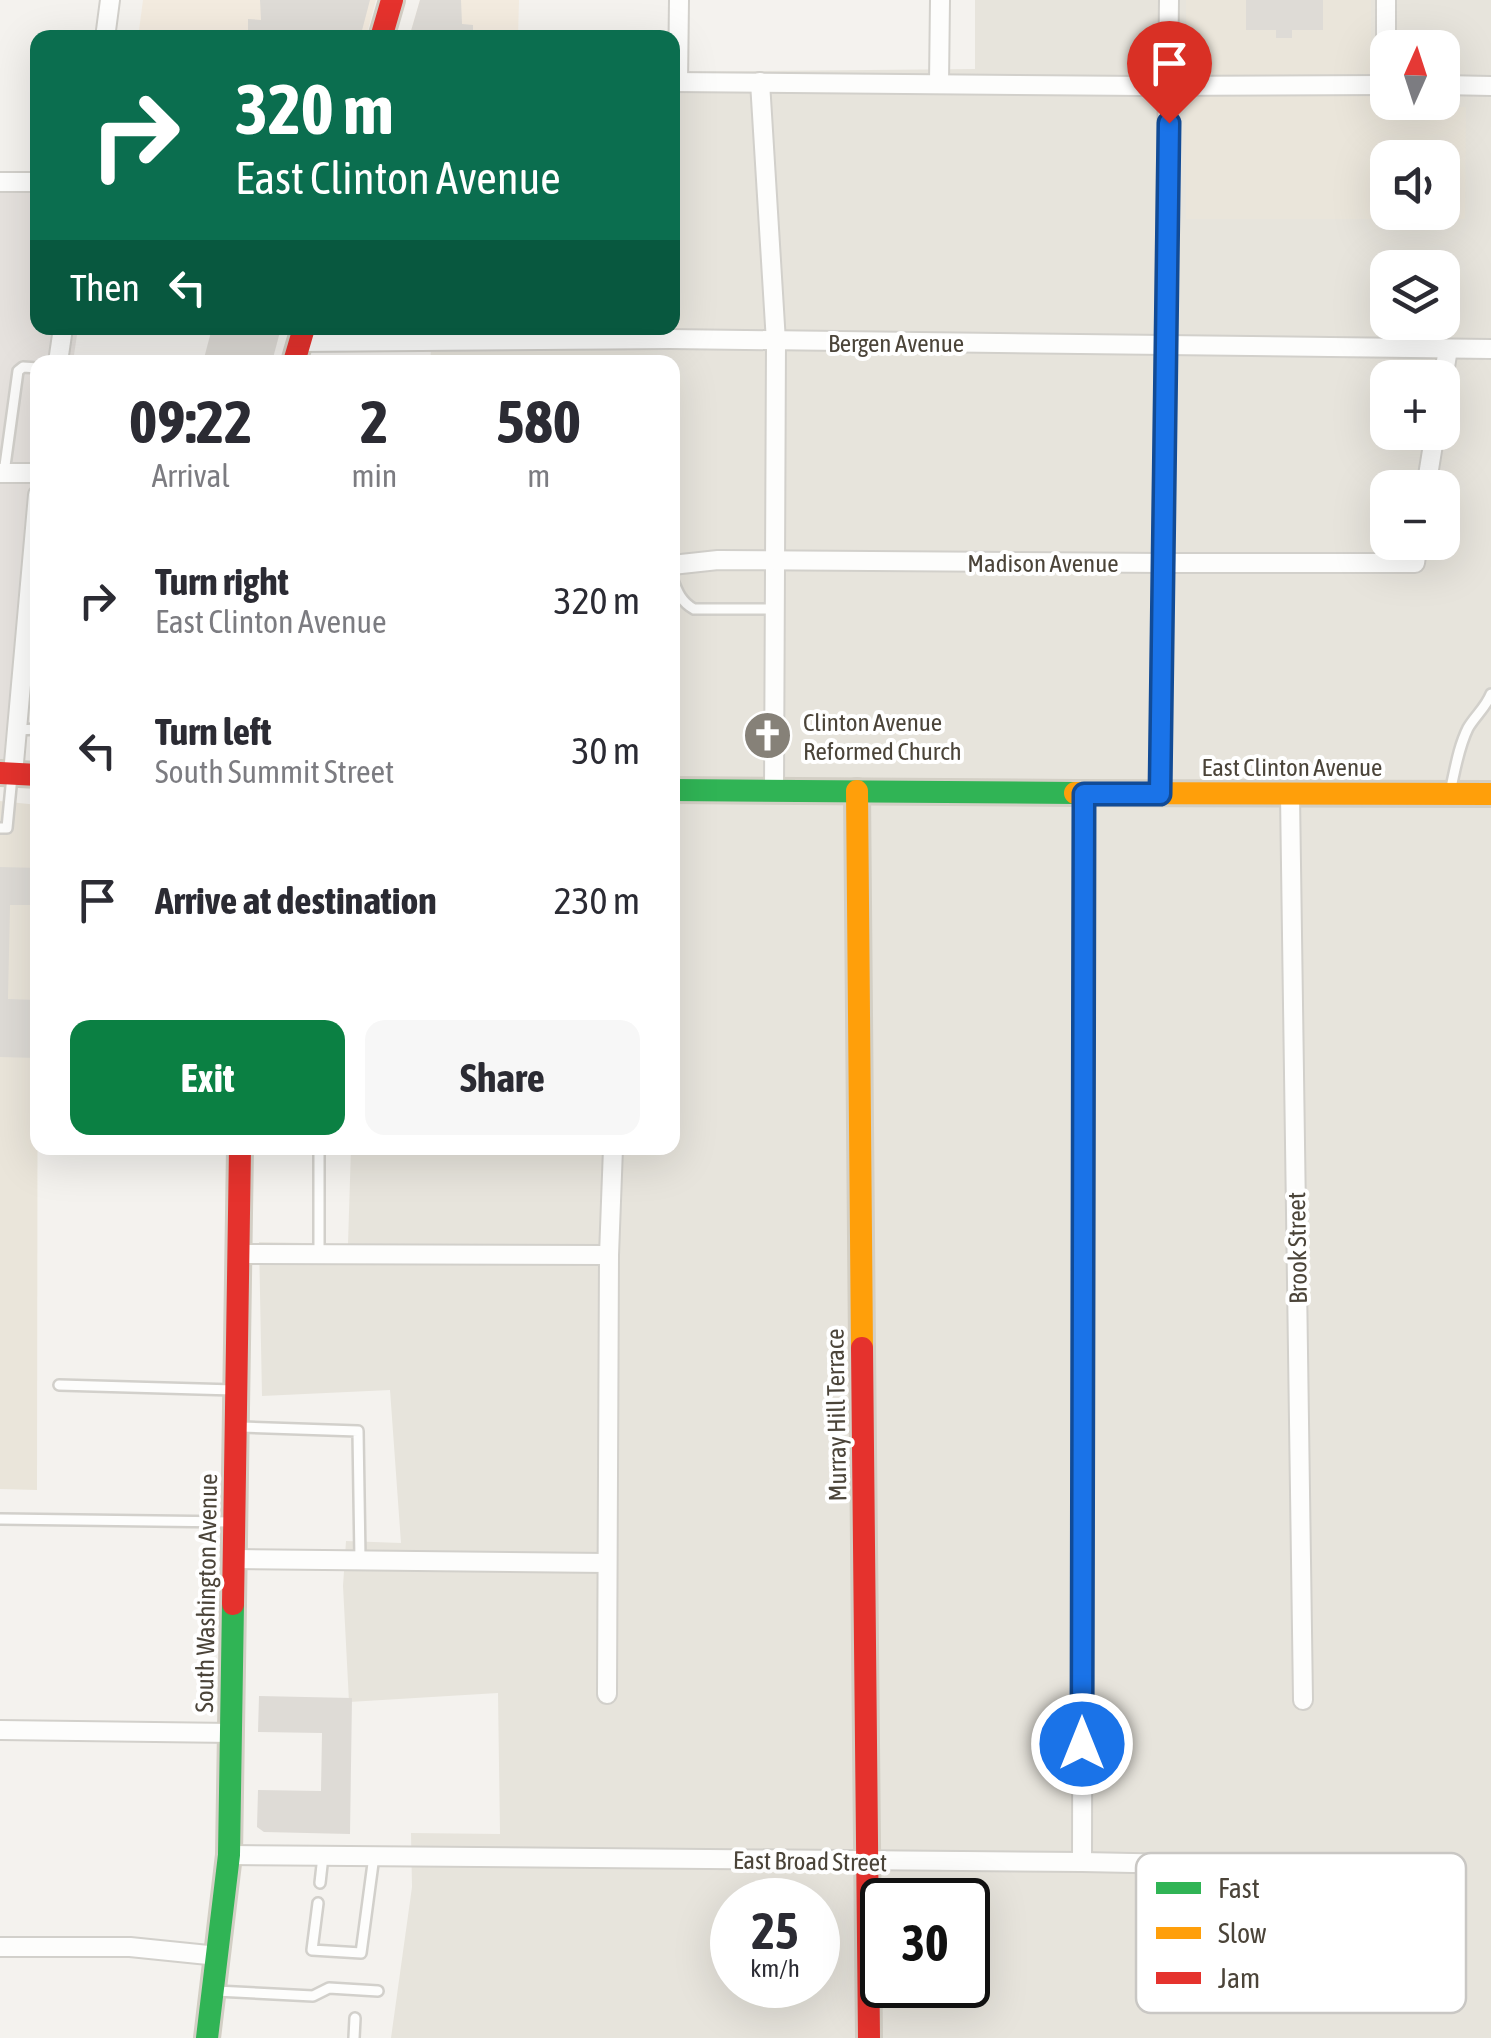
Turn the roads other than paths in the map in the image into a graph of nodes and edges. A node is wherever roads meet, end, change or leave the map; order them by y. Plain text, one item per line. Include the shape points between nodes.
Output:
1 (110, 0) edge
2 (392, 0) edge
3 (679, 0) edge
4 (940, 0) edge
5 (1170, 0) edge
6 (1386, 0) edge
7 (105, 30) edge
8 (383, 30) edge
9 (678, 30) edge
10 (1386, 30) edge
11 (680, 82) edge
12 (760, 82) junction
13 (939, 83) junction
14 (1370, 85) edge
15 (1170, 86) junction
16 (1460, 86) edge
17 (1491, 86) edge
18 (0, 182) edge
19 (30, 182) edge
20 (421, 335) edge
21 (481, 335) edge
22 (776, 342) junction
23 (300, 344) edge
24 (1166, 345) junction
25 (1448, 348) junction
26 (1491, 349) edge
27 (1446, 360) edge
28 (30, 367) edge
29 (2, 473) edge
30 (30, 473) edge
31 (1415, 560) edge
32 (775, 562) junction
33 (680, 564) edge
34 (1163, 564) junction
35 (680, 598) edge
36 (775, 609) junction
37 (29, 679) edge
38 (1491, 694) edge
39 (30, 729) edge
40 (16, 730) junction
41 (6, 774) edge
42 (680, 790) edge
43 (774, 791) junction
44 (857, 791) junction
45 (1084, 794) junction
46 (1160, 794) junction
47 (1450, 794) junction
48 (1491, 794) edge
49 (1290, 796) junction
50 (0, 828) edge
51 (240, 1155) edge
52 (319, 1155) edge
53 (613, 1155) edge
54 (239, 1254) junction
55 (610, 1255) junction
56 (320, 1256) junction
57 (59, 1385) dead end
58 (237, 1390) junction
59 (236, 1426) junction
60 (1, 1519) edge
61 (235, 1522) junction
62 (235, 1559) junction
63 (360, 1562) junction
64 (608, 1564) junction
65 (607, 1694) dead end
66 (1303, 1700) dead end
67 (0, 1730) edge
68 (232, 1733) junction
69 (229, 1854) junction
70 (323, 1856) junction
71 (374, 1856) junction
72 (868, 1862) junction
73 (1082, 1862) junction
74 (1136, 1863) edge
75 (320, 1882) dead end
76 (318, 1903) dead end
77 (0, 1946) edge
78 (218, 1956) junction
79 (213, 1991) junction
80 (378, 1991) dead end
81 (355, 2018) dead end
82 (207, 2038) edge
83 (354, 2038) edge
84 (869, 2038) edge

1 - 7 street
2 - 8 street
3 - 9 street
4 - 13 street
5 - 15 street
6 - 10 street
11 - 12 street
12 - 13 street
12 - 22 street
13 - 15 street
14 - 15 street
15 - 24 street
16 - 17 street
18 - 19 street
20 - 23 street, Bergen Avenue
21 - 22 street, Bergen Avenue
22 - 24 street, Bergen Avenue
22 - 32 street
24 - 25 street, Bergen Avenue
24 - 34 street
25 - 26 street, Bergen Avenue
25 - 27 street
28 - 29 lane via 18,371
29 - 30 street
31 - 34 street, Madison Avenue
32 - 33 street, Madison Avenue
32 - 34 street, Madison Avenue
32 - 36 street
34 - 46 street
35 - 36 lane via 694,609
36 - 43 street
37 - 40 street
38 - 47 lane via 1469,726
39 - 40 lane
40 - 41 street
41 - 50 lane via 7,828
42 - 43 street, East Clinton Avenue
43 - 44 street, East Clinton Avenue
44 - 45 street, East Clinton Avenue
44 - 72 street, Murray Hill Terrace
45 - 46 street, East Clinton Avenue
45 - 73 street
46 - 49 street, East Clinton Avenue
47 - 48 street, East Clinton Avenue
47 - 49 street, East Clinton Avenue
49 - 66 street, Brook Street
51 - 54 street, South Washington Avenue
52 - 56 lane
53 - 55 street
54 - 56 street
54 - 58 street, South Washington Avenue
55 - 56 street
55 - 64 street
57 - 58 lane
58 - 59 street, South Washington Avenue
59 - 61 street, South Washington Avenue
59 - 63 lane via 358,1431
60 - 61 lane
61 - 62 street, South Washington Avenue
62 - 63 street
62 - 68 street, South Washington Avenue
63 - 64 street
64 - 65 street
67 - 68 street
68 - 69 street, South Washington Avenue
69 - 70 street, East Broad Street
69 - 78 street, South Washington Avenue
70 - 71 street, East Broad Street
70 - 75 lane
71 - 72 street, East Broad Street
71 - 76 lane via 362,1953 312,1950
72 - 73 street, East Broad Street
72 - 84 street, Murray Hill Terrace
73 - 74 street, East Broad Street
77 - 78 street
78 - 79 street, South Washington Avenue
79 - 80 lane
79 - 82 street, South Washington Avenue
81 - 83 lane

